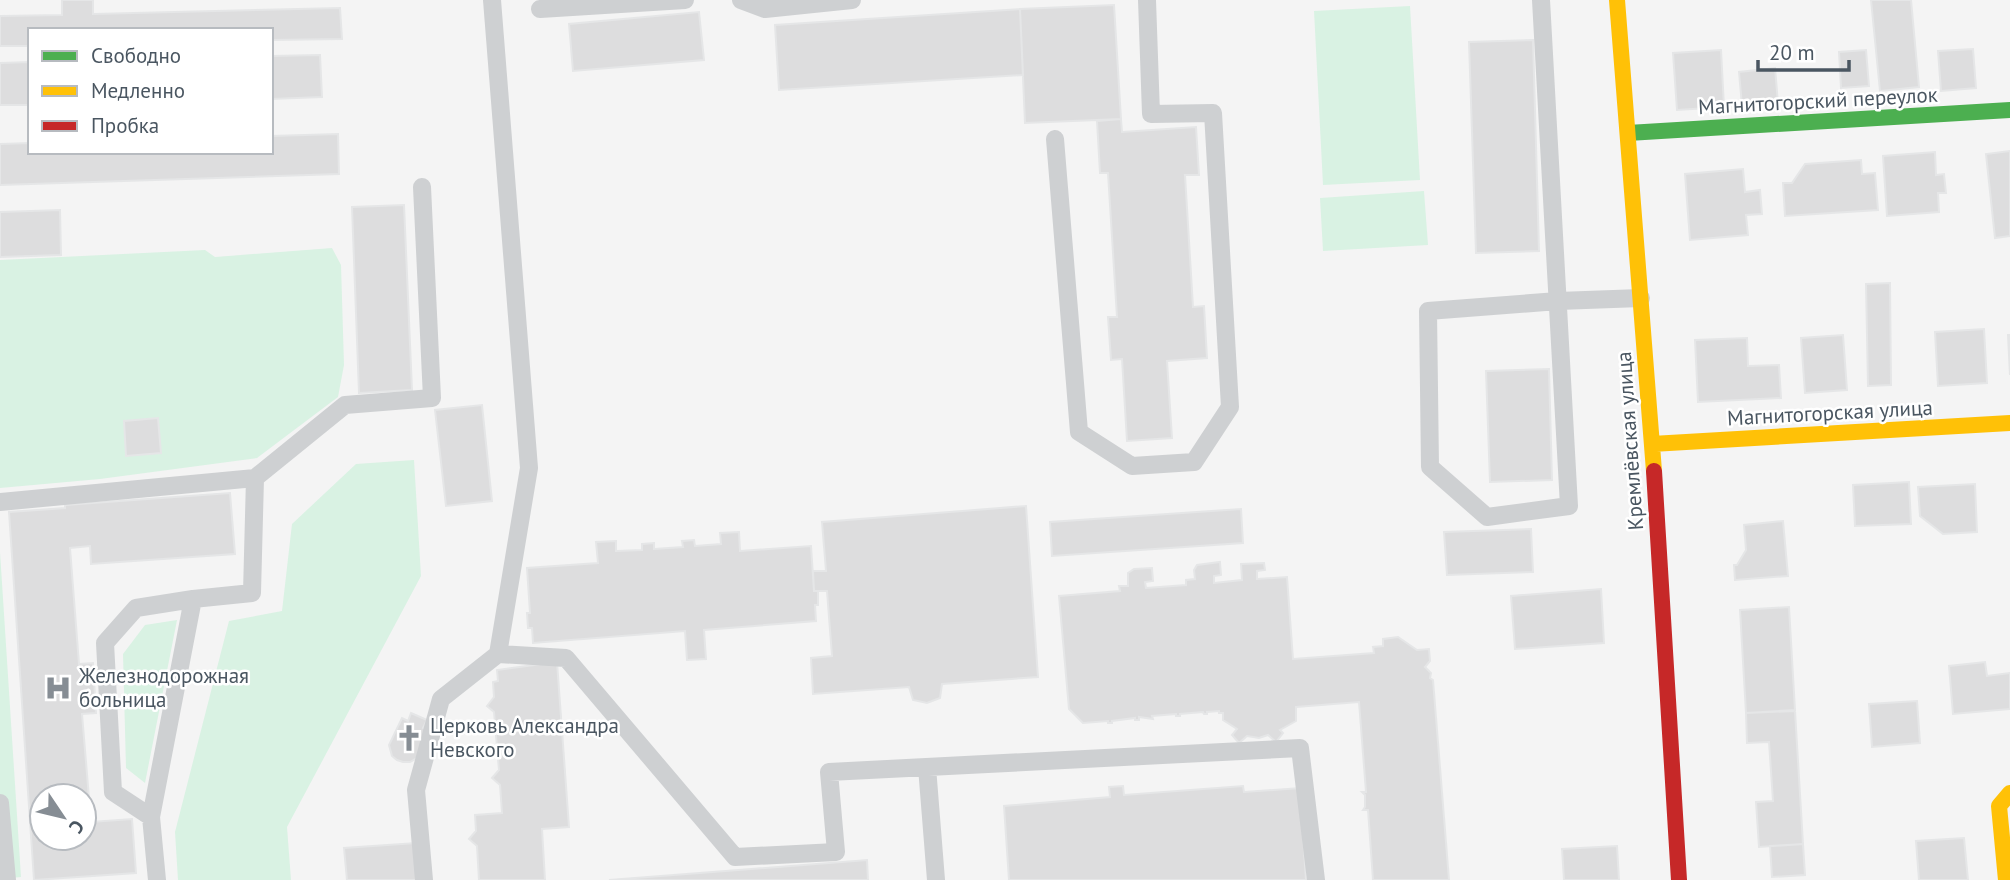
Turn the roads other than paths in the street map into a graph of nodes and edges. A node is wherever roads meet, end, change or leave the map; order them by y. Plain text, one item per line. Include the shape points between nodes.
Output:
1 (492, 0) edge
2 (685, 0) edge
3 (741, 0) edge
4 (852, 0) edge
5 (1147, 0) edge
6 (1541, 0) edge
7 (1617, 0) edge
8 (540, 9) dead end
9 (2010, 110) edge
10 (1628, 133) junction
11 (1055, 139) dead end
12 (422, 187) dead end
13 (1641, 298) junction
14 (1558, 301) junction
15 (2010, 423) edge
16 (1652, 444) junction
17 (255, 478) junction
18 (0, 502) edge
19 (194, 598) junction
20 (498, 654) junction
21 (927, 767) junction
22 (2010, 793) edge
23 (0, 803) edge
24 (151, 817) junction
25 (7, 880) edge
26 (157, 880) edge
27 (424, 880) edge
28 (936, 880) edge
29 (1316, 880) edge
30 (1679, 880) edge
31 (2006, 880) edge

1 - 20 lane via 528,468
2 - 8 lane
3 - 4 lane via 765,9
5 - 11 lane via 1151,114 1213,113 1230,407 1194,462 1132,466 1079,432
6 - 14 lane
7 - 10 street, Кремлёвская улица
9 - 10 street, Магнитогорский переулок
10 - 13 street, Кремлёвская улица
12 - 17 lane via 432,398 345,405
13 - 14 lane
13 - 16 street, Кремлёвская улица
14 - 14 lane via 1428,311 1430,467 1487,517 1569,506
15 - 16 street, Магнитогорская улица
16 - 30 street, Кремлёвская улица
17 - 18 lane
17 - 19 lane via 252,593
19 - 24 lane
19 - 24 lane via 136,608 105,643 113,792
20 - 21 lane via 566,658 735,857 836,852 829,772
20 - 27 lane via 441,699 416,790
21 - 28 lane
21 - 29 lane via 1300,748
22 - 31 street via 1999,806
23 - 25 lane
24 - 26 lane

